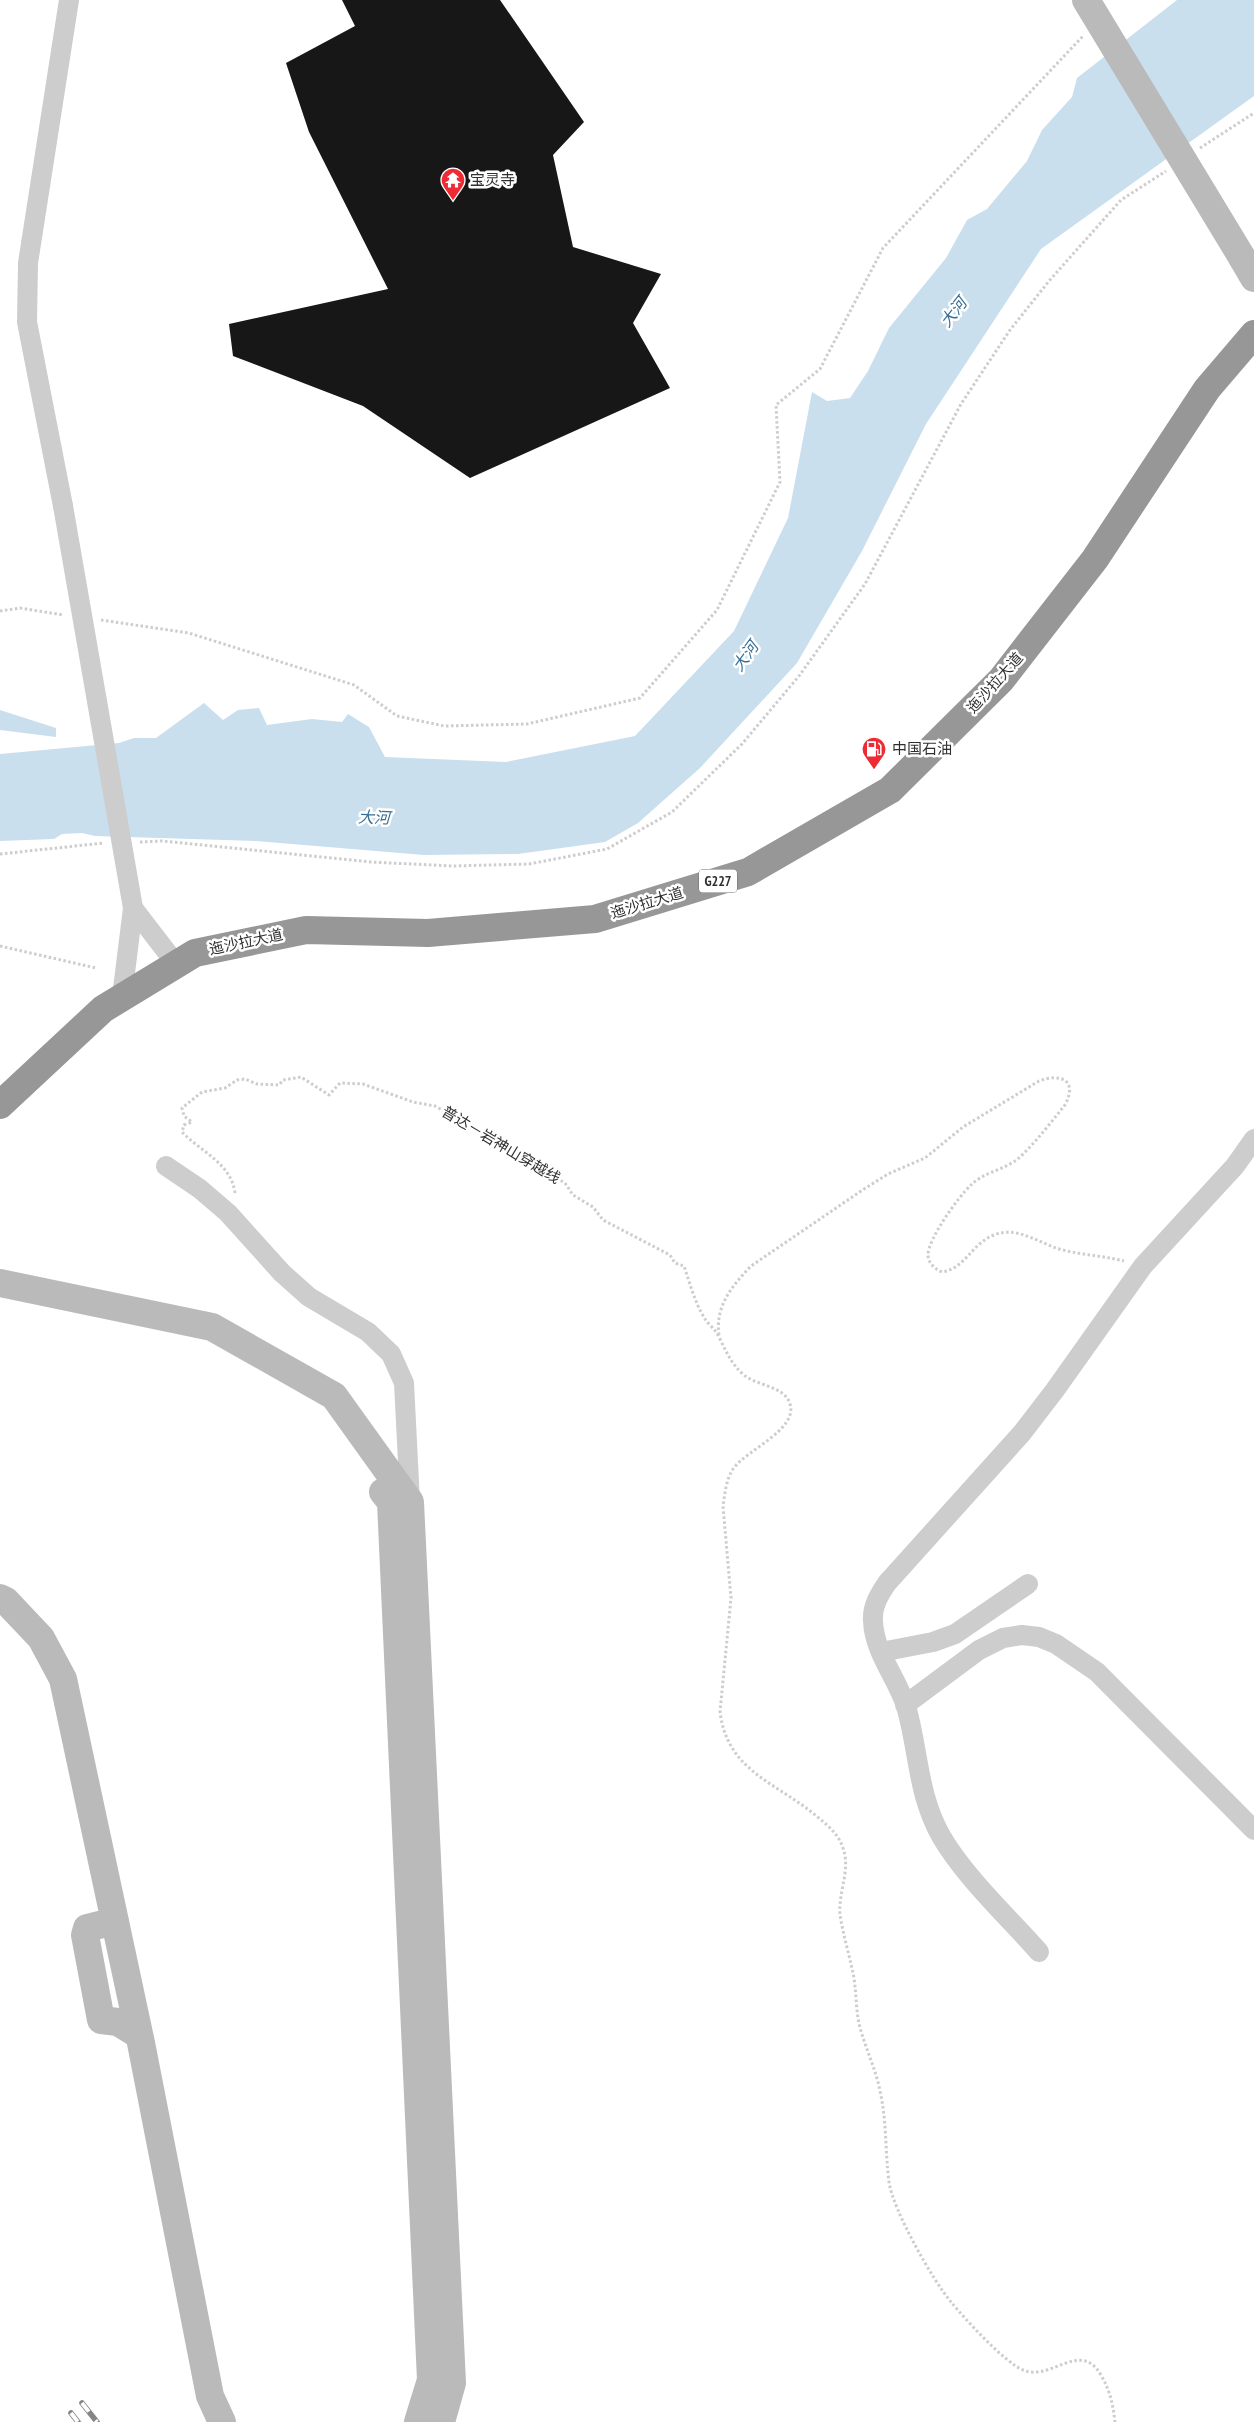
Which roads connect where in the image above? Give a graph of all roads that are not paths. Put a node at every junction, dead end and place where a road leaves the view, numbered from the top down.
1 (69, 0) edge
2 (1086, 0) edge
3 (1249, 269) edge
4 (1254, 334) edge
5 (133, 908) junction
6 (176, 964) junction
7 (122, 997) junction
8 (0, 1104) edge
9 (1254, 1138) edge
10 (166, 1166) dead end
11 (0, 1283) edge
12 (0, 1301) edge
13 (410, 1502) junction
14 (1028, 1584) dead end
15 (0, 1598) edge
16 (881, 1652) junction
17 (905, 1705) junction
18 (1254, 1830) edge
19 (1039, 1952) dead end
20 (140, 2039) junction
21 (222, 2422) edge
22 (242, 2422) edge
23 (418, 2422) edge
24 (441, 2422) edge

1 - 5 street, bridge
2 - 3 street, bridge
4 - 6 highway, 迤沙拉大道 / G227
5 - 6 street
5 - 7 street
6 - 7 highway, 迤沙拉大道 / G227
7 - 8 highway, 迤沙拉大道 / G227
9 - 16 street
10 - 13 street
11 - 13 street
12 - 23 street
13 - 24 street
14 - 16 street
15 - 20 street
16 - 17 street
17 - 18 street
17 - 19 street
20 - 21 street
20 - 22 street

